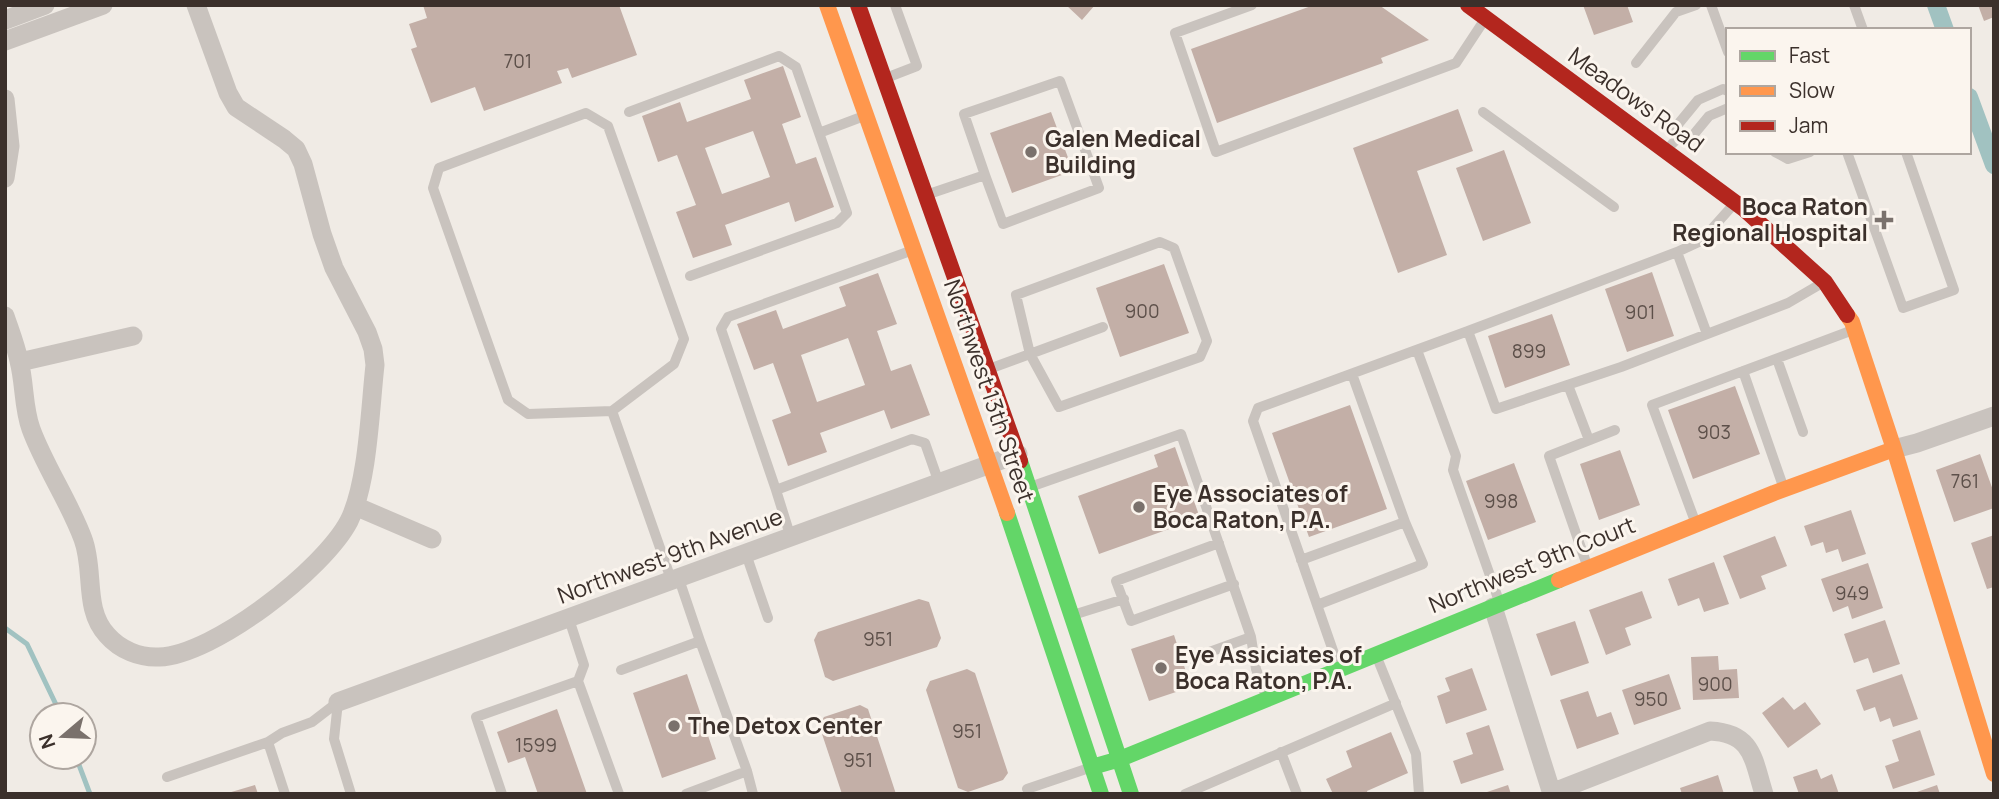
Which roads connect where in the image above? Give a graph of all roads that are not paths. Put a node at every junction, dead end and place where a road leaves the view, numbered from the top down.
1 (45, 5) edge
2 (103, 5) edge
3 (196, 5) edge
4 (827, 5) edge
5 (858, 5) edge
6 (895, 5) edge
7 (1252, 5) edge
8 (1468, 5) edge
9 (1696, 5) edge
10 (1711, 5) edge
11 (1854, 5) edge
12 (1485, 19) junction
13 (5, 20) edge
14 (1862, 28) edge
15 (5, 41) edge
16 (1726, 46) edge
17 (1636, 63) dead end
18 (884, 79) junction
19 (1726, 90) edge
20 (5, 99) edge
21 (1726, 109) edge
22 (629, 112) dead end
23 (1483, 112) dead end
24 (866, 115) junction
25 (819, 132) junction
26 (1671, 145) junction
27 (1779, 154) edge
28 (1804, 154) edge
29 (1848, 154) edge
30 (1907, 154) edge
31 (985, 176) junction
32 (5, 178) edge
33 (926, 195) junction
34 (1734, 203) junction
35 (1614, 207) dead end
36 (915, 250) junction
37 (1676, 252) junction
38 (690, 276) dead end
39 (1825, 282) junction
40 (5, 316) edge
41 (1102, 327) dead end
42 (1854, 330) junction
43 (1468, 331) junction
44 (1707, 334) junction
45 (132, 335) dead end
46 (1417, 350) junction
47 (1030, 354) junction
48 (1777, 359) junction
49 (20, 362) junction
50 (988, 369) junction
51 (1743, 371) junction
52 (1352, 374) junction
53 (1568, 385) junction
54 (612, 411) junction
55 (1994, 416) edge
56 (1615, 430) dead end
57 (1803, 432) dead end
58 (1589, 440) junction
59 (1894, 449) junction
60 (1018, 454) junction
61 (991, 464) junction
62 (939, 483) junction
63 (1030, 487) junction
64 (1784, 489) junction
65 (776, 490) junction
66 (355, 506) junction
67 (1405, 522) junction
68 (1696, 525) junction
69 (791, 538) junction
70 (432, 539) dead end
71 (1219, 543) junction
72 (746, 554) junction
73 (1301, 560) junction
74 (1588, 568) junction
75 (675, 581) junction
76 (1234, 584) junction
77 (1124, 598) junction
78 (1317, 605) junction
79 (1497, 606) junction
80 (1072, 615) junction
81 (768, 618) dead end
82 (569, 620) junction
83 (1251, 638) junction
84 (700, 641) junction
85 (1376, 655) junction
86 (1190, 659) dead end
87 (621, 670) dead end
88 (1339, 670) junction
89 (579, 681) junction
90 (1267, 699) junction
91 (338, 702) junction
92 (1396, 703) junction
93 (268, 742) junction
94 (1281, 752) junction
95 (1120, 759) junction
96 (1092, 767) junction
97 (747, 771) junction
98 (1994, 774) edge
99 (167, 777) dead end
100 (1027, 789) dead end
101 (1551, 793) edge
102 (285, 794) edge
103 (351, 794) edge
104 (502, 794) edge
105 (619, 794) edge
106 (686, 794) edge
107 (753, 794) edge
108 (1101, 794) edge
109 (1131, 794) edge
110 (1185, 794) edge
111 (1297, 794) edge
112 (1419, 794) edge
113 (1764, 794) edge

1 - 13 street
2 - 15 street
3 - 66 street
4 - 24 street, Northwest 13th Street
5 - 18 street, Northwest 13th Street
6 - 18 lane
7 - 12 lane
8 - 12 street, Meadows Road
9 - 17 lane
10 - 16 lane
11 - 14 lane
12 - 26 street, Meadows Road
18 - 33 street, Northwest 13th Street
19 - 26 lane
20 - 32 street
21 - 26 lane
22 - 25 lane
23 - 35 lane
24 - 25 lane
24 - 36 street, Northwest 13th Street
25 - 38 lane
26 - 34 street, Meadows Road
27 - 28 lane
29 - 30 lane
31 - 31 lane
31 - 33 lane
33 - 50 street, Northwest 13th Street
34 - 37 lane
34 - 39 street, Meadows Road
36 - 61 street, Northwest 13th Street
36 - 65 lane
37 - 43 lane
37 - 44 lane
39 - 42 street, Meadows Road
39 - 44 lane
40 - 49 street
41 - 47 lane
42 - 48 lane
42 - 59 street, Meadows Road
43 - 46 lane
43 - 53 lane
44 - 53 lane
45 - 49 street
46 - 52 lane
46 - 79 lane
47 - 47 lane
47 - 50 lane
48 - 51 lane
48 - 57 lane
49 - 66 street
50 - 60 street, Northwest 13th Street
51 - 64 lane
51 - 68 lane
52 - 67 lane
52 - 73 lane
53 - 58 lane
54 - 54 lane
54 - 75 lane
55 - 59 street, Northwest 9th Court
56 - 58 lane
58 - 74 lane
59 - 64 street, Northwest 9th Court
59 - 98 street, Meadows Road
60 - 61 street, Northwest 9th Avenue
60 - 63 street, Northwest 13th Street
61 - 62 street, Northwest 9th Avenue
61 - 96 street, Northwest 13th Street
62 - 65 lane
62 - 69 street, Northwest 9th Avenue
63 - 71 lane
63 - 80 street, Northwest 13th Street
64 - 68 street, Northwest 9th Court
65 - 69 lane
66 - 70 street
67 - 73 lane
67 - 78 lane
68 - 74 street, Northwest 9th Court
69 - 72 street, Northwest 9th Avenue
71 - 76 lane
71 - 77 lane
72 - 75 street, Northwest 9th Avenue
72 - 81 lane
73 - 78 lane
74 - 79 street, Northwest 9th Court
75 - 82 street, Northwest 9th Avenue
75 - 84 lane
76 - 77 lane
76 - 83 lane
77 - 80 lane
78 - 88 lane
79 - 85 street, Northwest 9th Court
79 - 101 street
80 - 95 street, Northwest 13th Street
82 - 89 lane
82 - 91 street, Northwest 9th Avenue
83 - 86 lane
83 - 90 lane
84 - 87 lane
84 - 97 lane
85 - 88 street, Northwest 9th Court
85 - 92 lane
88 - 90 street, Northwest 9th Court
89 - 104 lane
89 - 105 lane
90 - 95 street, Northwest 9th Court
91 - 93 lane
91 - 103 lane
92 - 94 lane
92 - 112 lane
93 - 99 lane
93 - 102 lane
94 - 110 lane
94 - 111 lane
95 - 96 street, Northwest 9th Court
95 - 109 street, Northwest 13th Street
96 - 100 lane
96 - 108 street, Northwest 13th Street
97 - 106 lane
97 - 107 lane
101 - 113 street

